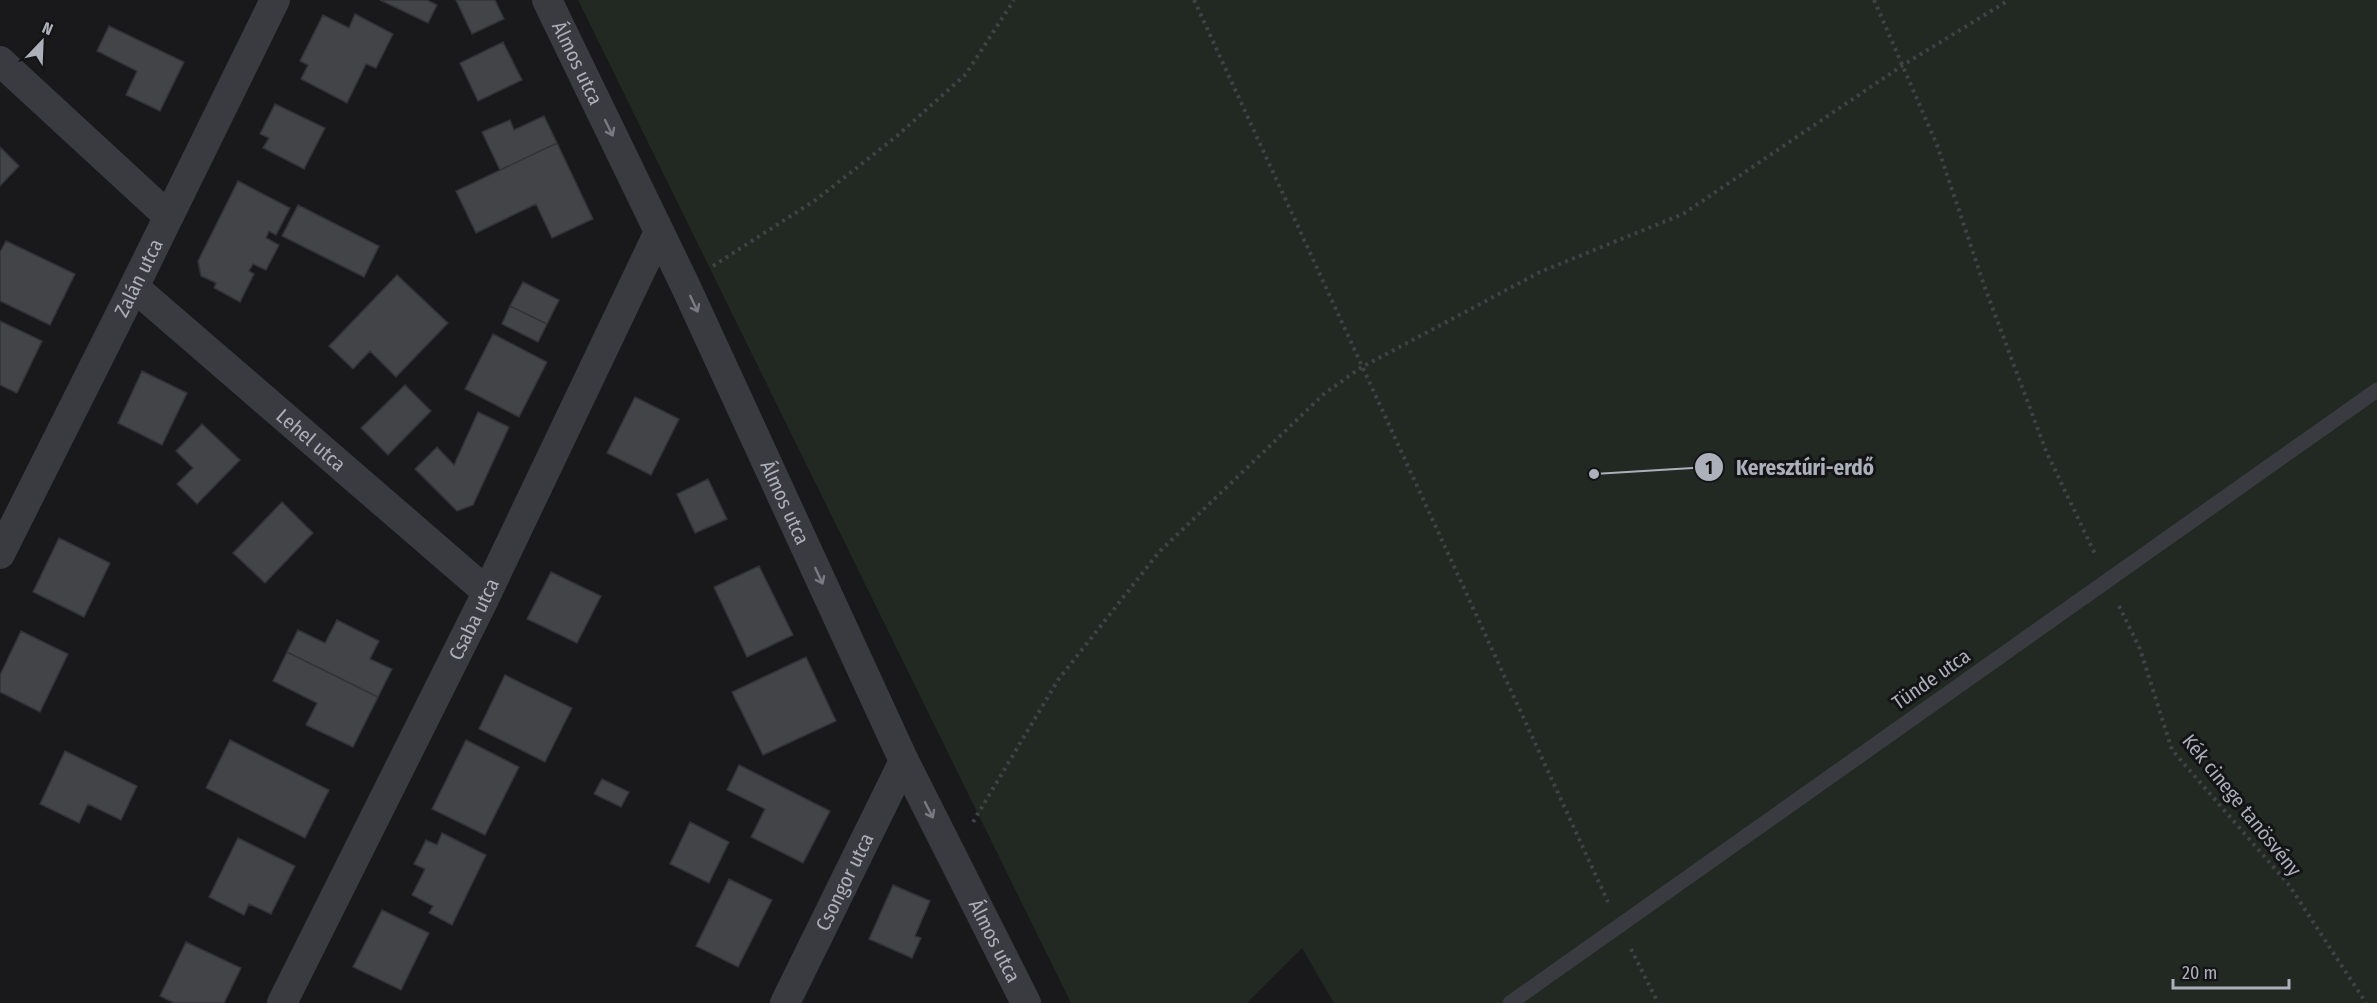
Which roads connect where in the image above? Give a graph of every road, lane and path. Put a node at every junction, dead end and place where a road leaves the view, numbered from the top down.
1 (275, 0) edge
2 (547, 0) edge
3 (1014, 0) edge
4 (1194, 0) edge
5 (1874, 0) edge
6 (2009, 0) edge
7 (0, 61) edge
8 (1903, 65) junction
9 (168, 216) junction
10 (659, 232) junction
11 (685, 285) junction
12 (134, 287) junction
13 (1362, 367) junction
14 (2377, 390) edge
15 (0, 554) edge
16 (2107, 580) junction
17 (488, 592) junction
18 (904, 761) junction
19 (952, 857) junction
20 (1620, 927) junction
21 (282, 1003) edge
22 (785, 1003) edge
23 (1026, 1003) edge
24 (1510, 1003) edge
25 (1659, 1003) edge
26 (2366, 1003) edge

1 - 9 street, Zalán utca
2 -> 10 street, Álmos utca
3 - 11 path
4 - 13 path
5 - 8 path, Kék cinege tanösvény
6 - 8 path
7 - 9 street
8 - 13 path
8 - 16 path, Kék cinege tanösvény
9 - 12 street, Zalán utca
10 - 11 street, Álmos utca
10 - 17 street, Csaba utca
11 -> 18 street, Álmos utca
12 - 15 street, Zalán utca
12 - 17 street, Lehel utca
13 - 19 path
13 - 20 path
14 - 16 lane, Tünde utca
16 - 20 lane, Tünde utca
16 - 26 path, Kék cinege tanösvény
17 - 21 street, Csaba utca
18 -> 19 street, Álmos utca
18 - 22 street, Csongor utca
19 - 23 street, Álmos utca
20 - 24 lane, Tünde utca
20 - 25 path

